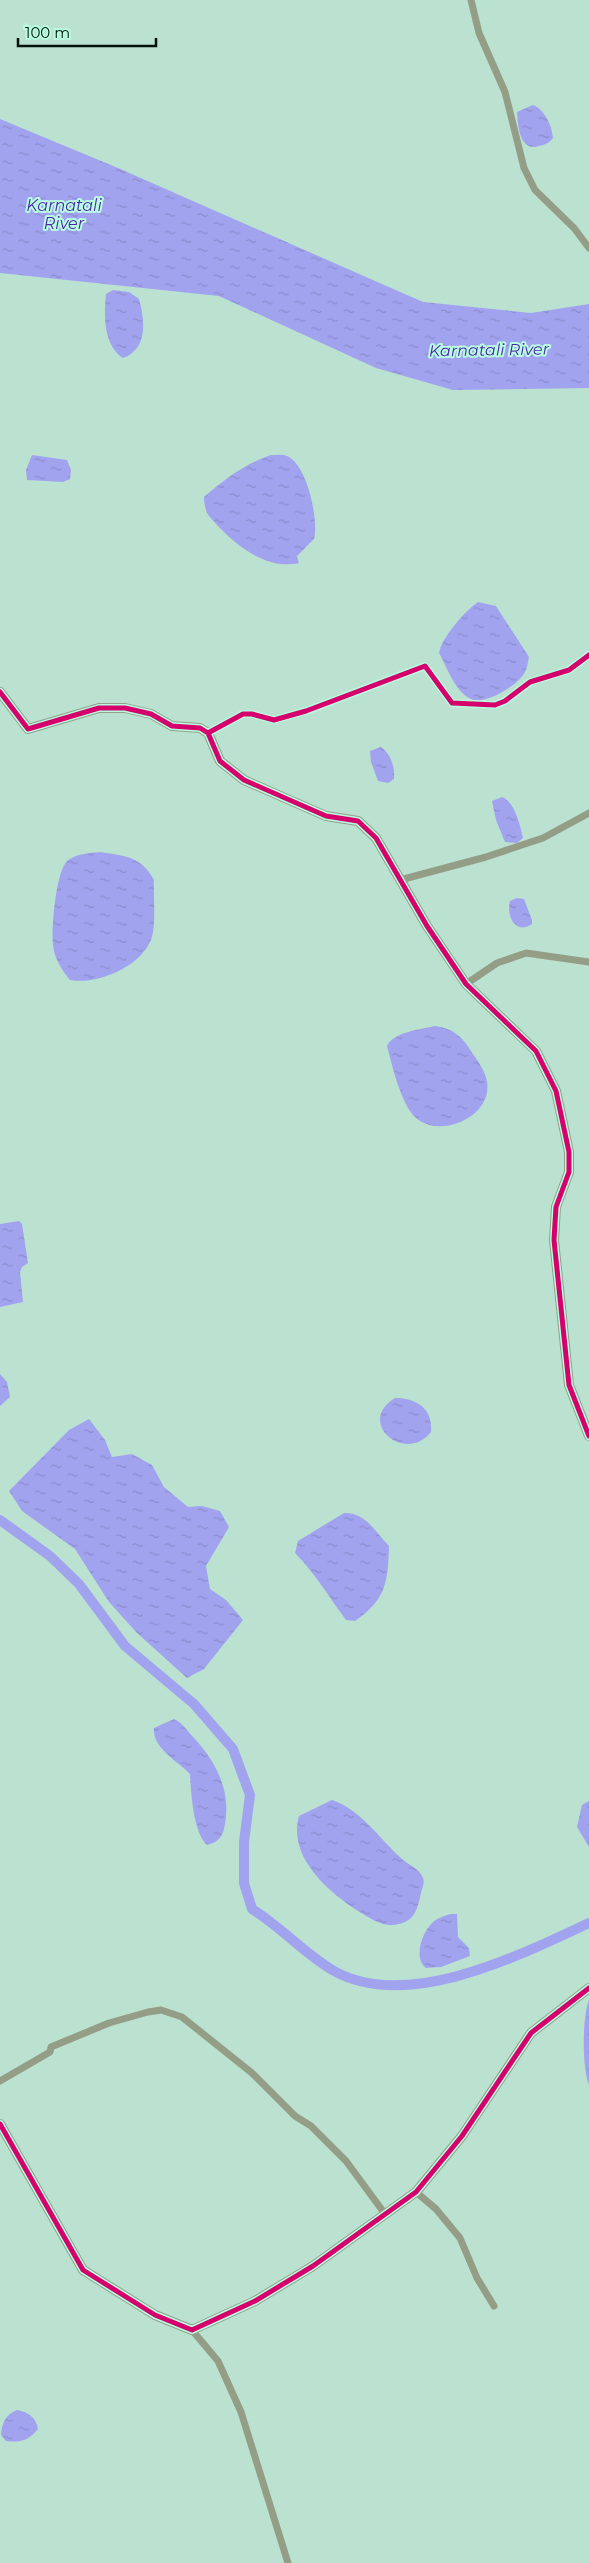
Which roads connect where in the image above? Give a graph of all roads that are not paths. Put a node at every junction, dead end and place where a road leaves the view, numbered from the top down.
1 (472, 0) edge
2 (589, 248) edge
3 (589, 655) edge
4 (0, 692) edge
5 (208, 733) junction
6 (589, 813) edge
7 (400, 880) junction
8 (589, 962) edge
9 (466, 984) junction
10 (589, 1436) edge
11 (589, 1988) edge
12 (0, 2081) edge
13 (0, 2124) edge
14 (416, 2192) junction
15 (386, 2214) junction
16 (494, 2306) dead end
17 (192, 2330) junction
18 (288, 2563) edge

1 - 2 street
3 - 5 street
4 - 5 street
5 - 7 street
6 - 7 street
7 - 9 street
8 - 9 street
9 - 10 street
11 - 14 street
12 - 15 street
13 - 17 street
14 - 15 street
14 - 16 street
15 - 17 street
17 - 18 street

